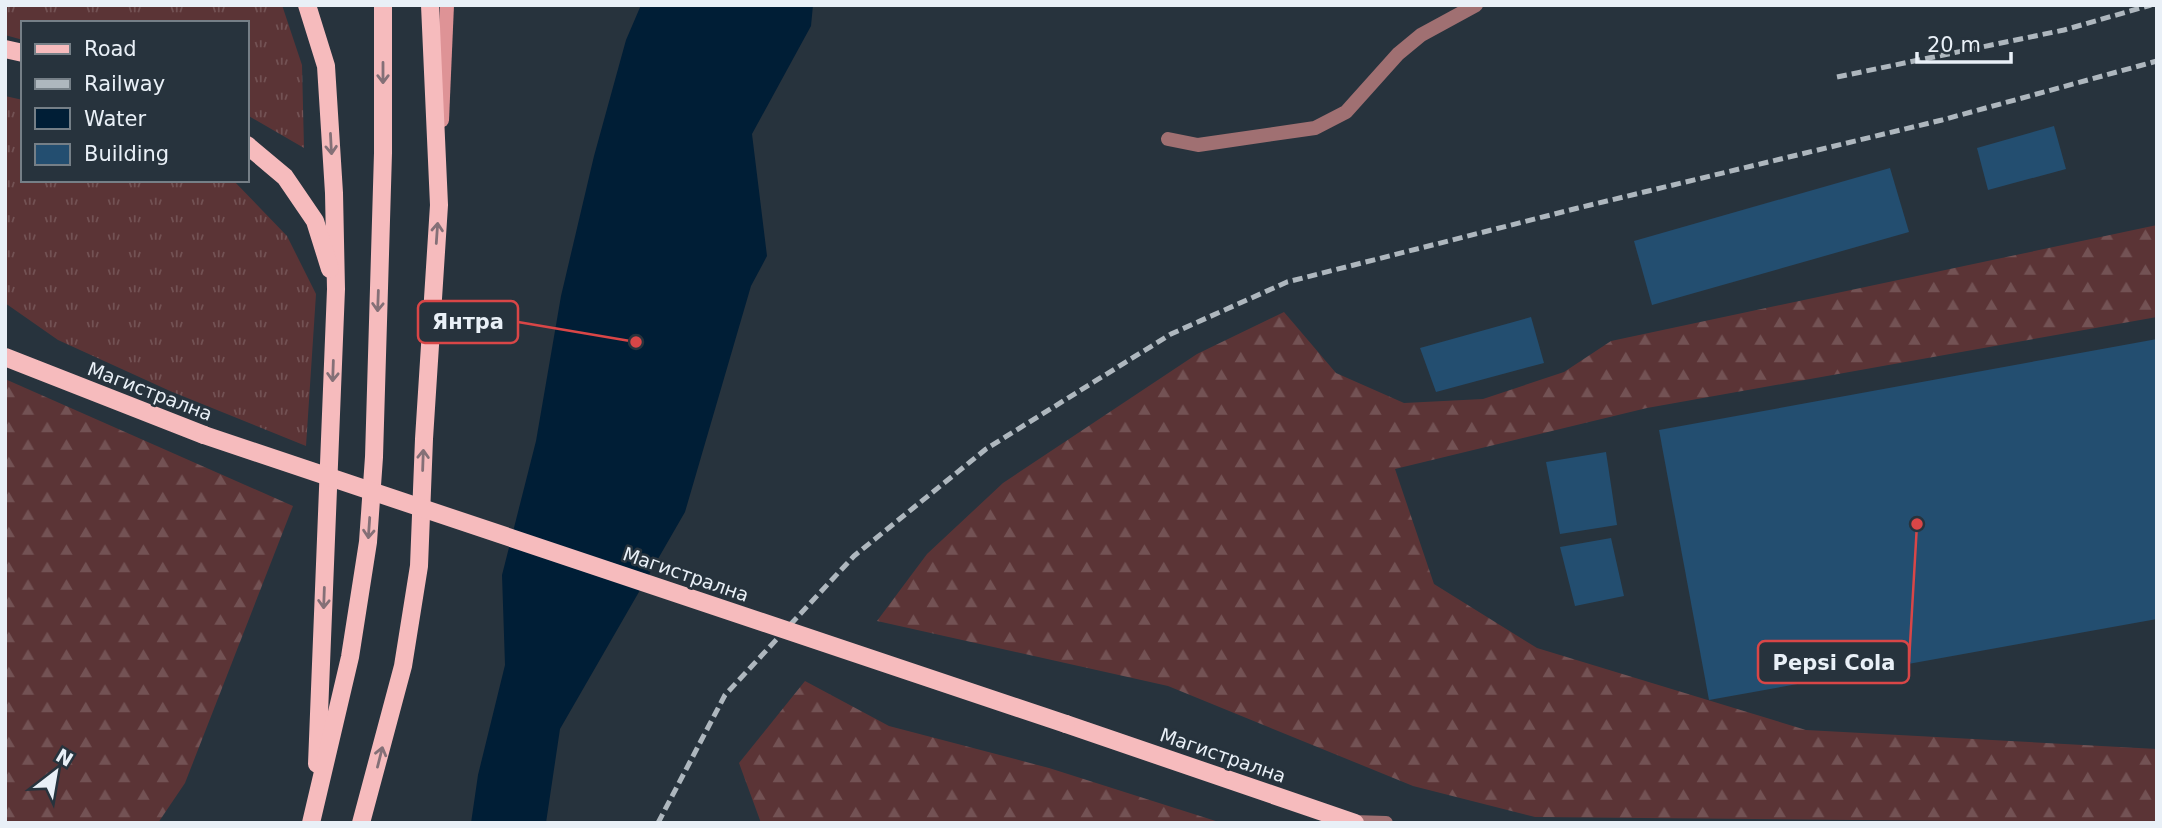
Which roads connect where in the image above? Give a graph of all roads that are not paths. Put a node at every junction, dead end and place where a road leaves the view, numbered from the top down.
1 (307, 5) edge
2 (383, 5) edge
3 (430, 5) edge
4 (447, 5) edge
5 (1476, 5) edge
6 (1168, 139) dead end
7 (248, 146) edge
8 (439, 205) junction
9 (336, 289) junction
10 (5, 357) edge
11 (313, 815) edge
12 (1354, 822) edge
13 (362, 823) edge
14 (1386, 823) edge

1 -> 9 main road
2 -> 11 main road
3 - 8 main road
4 - 8 main road
5 - 6 street
7 - 9 main road
13 -> 8 main road
9 -> 11 main road
10 - 12 main road, Магистрална, bridge
12 - 14 street

